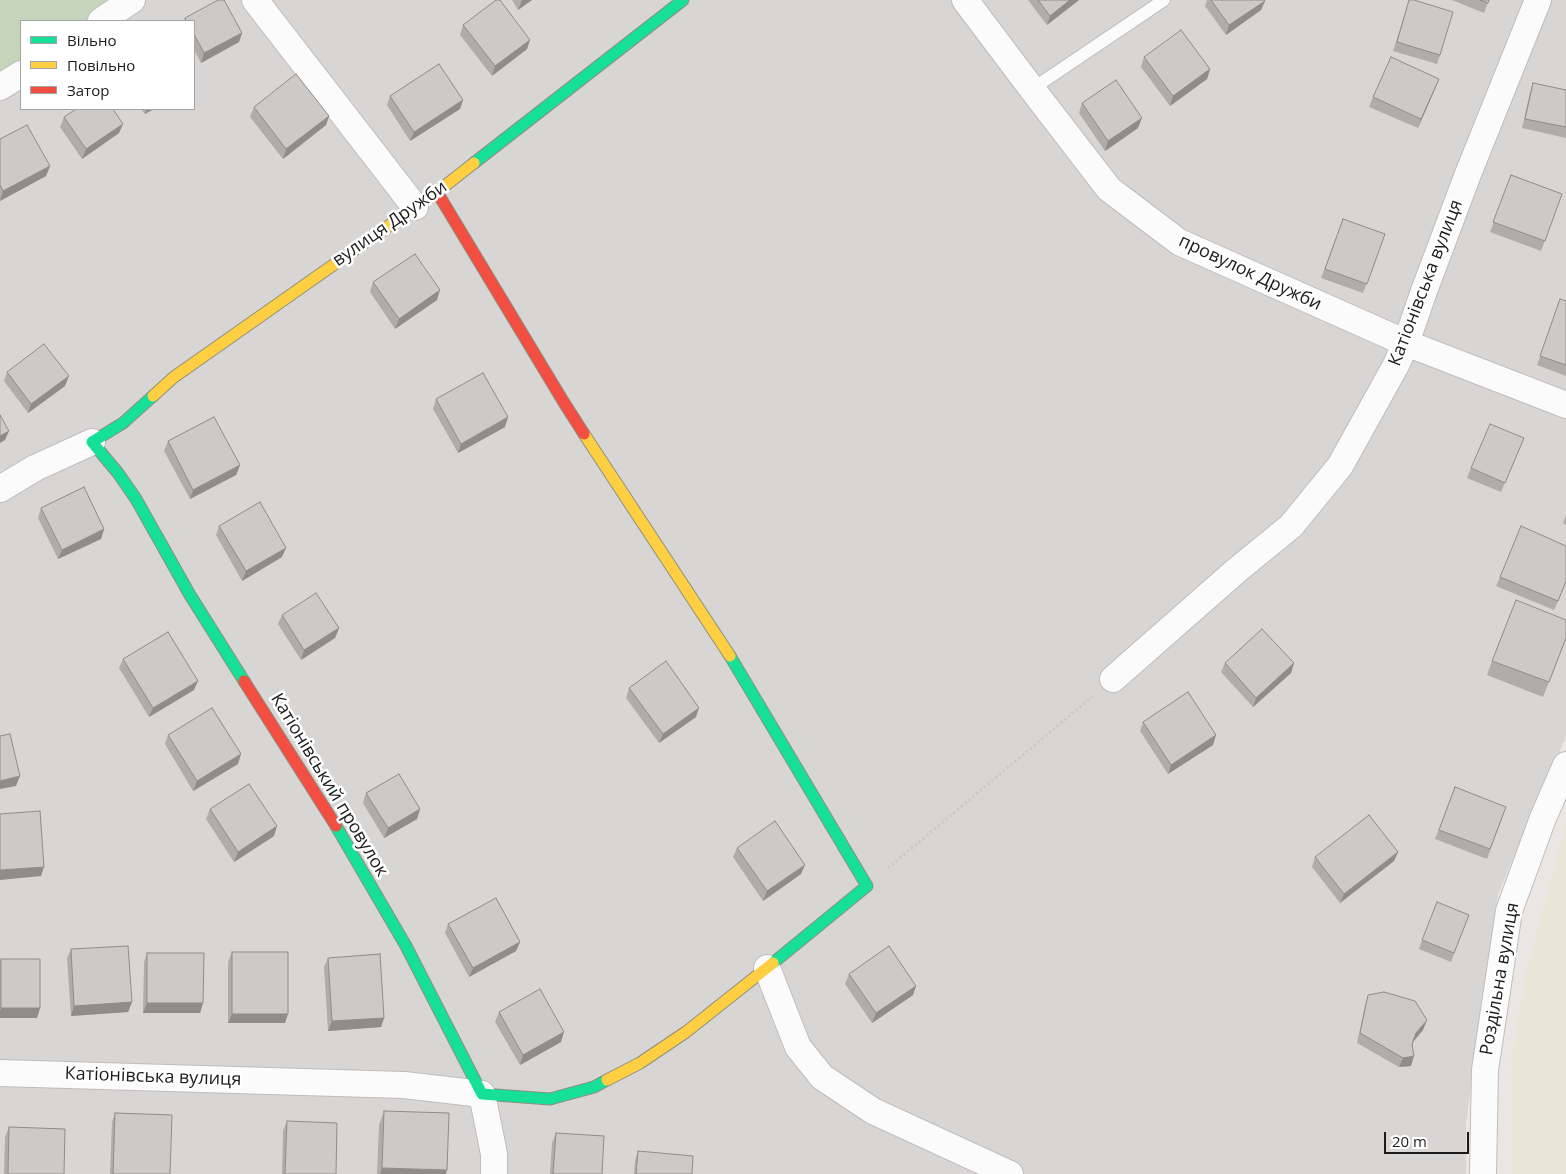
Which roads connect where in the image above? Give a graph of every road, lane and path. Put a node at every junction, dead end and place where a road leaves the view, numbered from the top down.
1 (132, 0) edge
2 (255, 0) edge
3 (684, 0) edge
4 (965, 0) edge
5 (1164, 0) edge
6 (1538, 0) edge
7 (102, 20) edge
8 (20, 75) edge
9 (0, 87) edge
10 (1032, 89) junction
11 (437, 192) junction
12 (416, 207) junction
13 (1406, 343) junction
14 (1566, 405) edge
15 (92, 442) junction
16 (0, 489) edge
17 (1113, 679) joint
18 (1566, 765) edge
19 (867, 886) junction
20 (767, 968) junction
21 (0, 1073) edge
22 (482, 1094) junction
23 (494, 1174) edge
24 (1010, 1174) edge
25 (1483, 1174) edge

1 - 7 street
2 - 12 street
3 - 11 street, вулиця Дружби
4 - 10 street, провулок Дружби
5 - 10 lane
6 - 13 street, Катіонівська вулиця
8 - 9 street
10 - 13 street, провулок Дружби
11 - 12 street, вулиця Дружби
11 - 19 street
12 - 15 street, вулиця Дружби
13 - 14 street, провулок Дружби
13 - 17 street, Катіонівська вулиця
15 - 16 street, вулиця Дружби
15 - 22 street, Катіонівський провулок
17 - 19 path
18 - 25 street, Роздільна вулиця
19 - 20 street
20 - 22 street
20 - 24 street
21 - 22 street, Катіонівська вулиця
22 - 23 street

